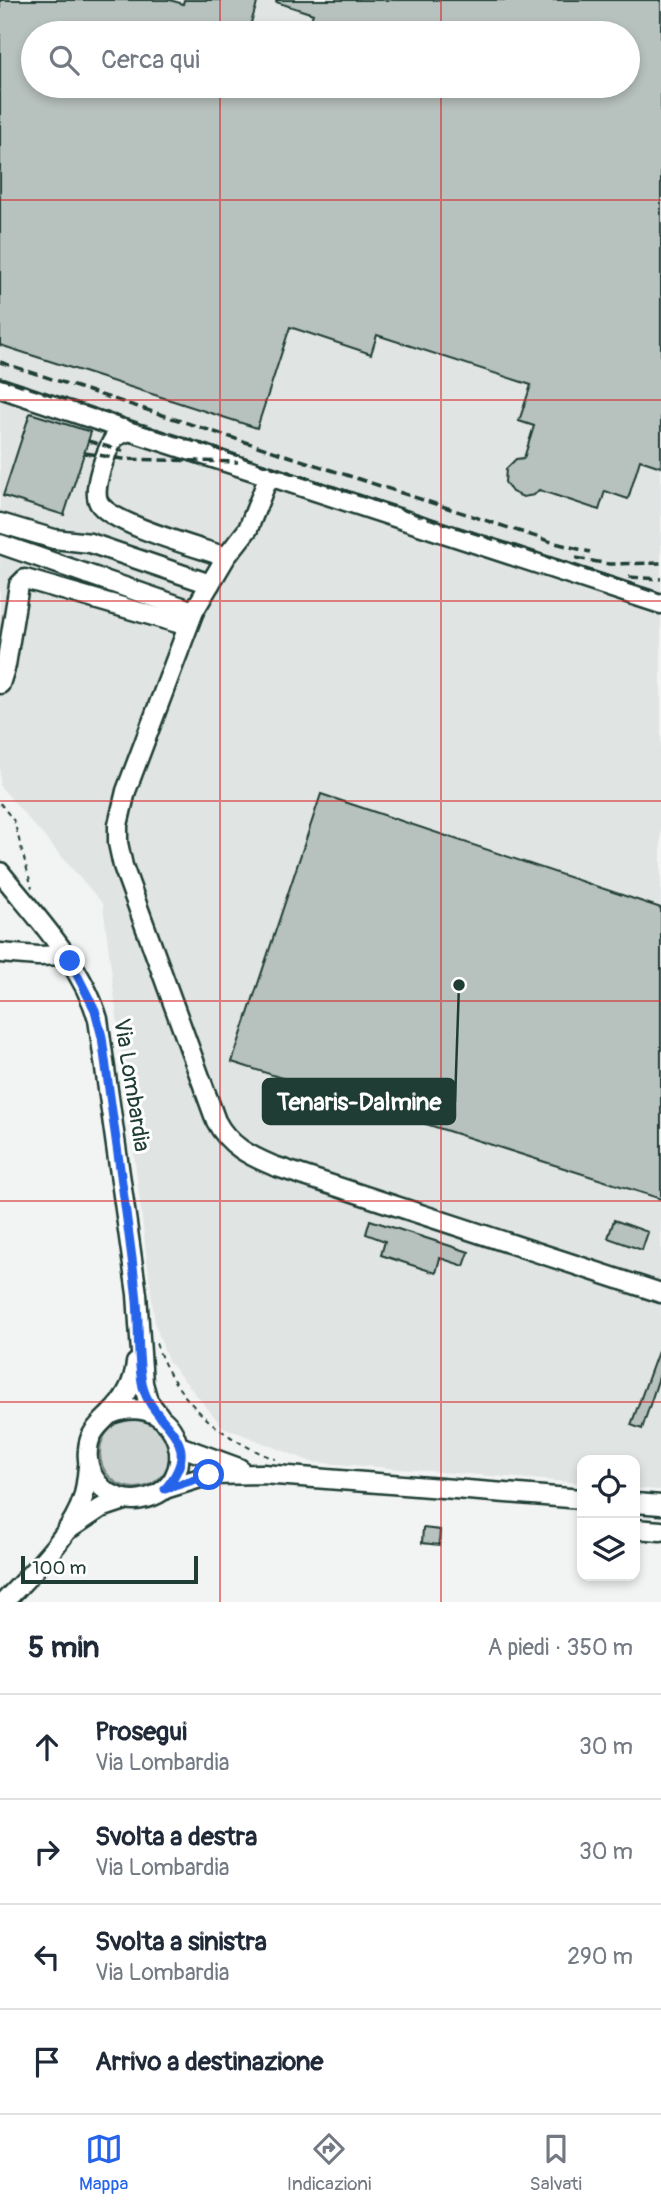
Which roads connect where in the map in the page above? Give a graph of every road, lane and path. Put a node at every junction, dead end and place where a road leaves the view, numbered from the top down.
1 (0, 388) edge
2 (129, 431) junction
3 (269, 476) junction
4 (0, 523) edge
5 (0, 544) edge
6 (226, 557) junction
7 (210, 584) junction
8 (661, 604) edge
9 (191, 618) junction
10 (1, 682) edge
11 (0, 803) edge
12 (0, 872) edge
13 (35, 897) dead end
14 (0, 953) edge
15 (65, 955) junction
16 (661, 1293) edge
17 (147, 1336) junction
18 (111, 1414) junction
19 (159, 1415) junction
20 (179, 1446) junction
21 (88, 1462) junction
22 (284, 1462) dead end
23 (262, 1474) junction
24 (165, 1489) junction
25 (577, 1499) edge
26 (125, 1500) junction
27 (640, 1503) edge
28 (661, 1505) edge
29 (640, 1529) edge
30 (661, 1531) edge
31 (65, 1532) junction
32 (4, 1602) edge

1 - 2 street
2 - 3 street
2 - 6 street
3 - 6 street
3 - 8 street
4 - 7 street
5 - 9 street
6 - 7 street
7 - 9 street
9 - 10 street
9 - 16 street
11 - 13 path
12 - 15 street, Via Lombardia
14 - 15 street
15 - 17 street, Via Lombardia
17 - 18 street, Via Lombardia
17 - 19 street, Via Lombardia
17 - 22 path
18 - 19 street
18 - 21 street, Via Lombardia
19 - 20 street, Via Lombardia
20 - 23 street
20 - 24 street
21 - 26 street
21 - 31 street, Via Lombardia
23 - 24 street
23 - 25 street
24 - 26 street
26 - 31 street
27 - 28 street
29 - 30 street
31 - 32 street

